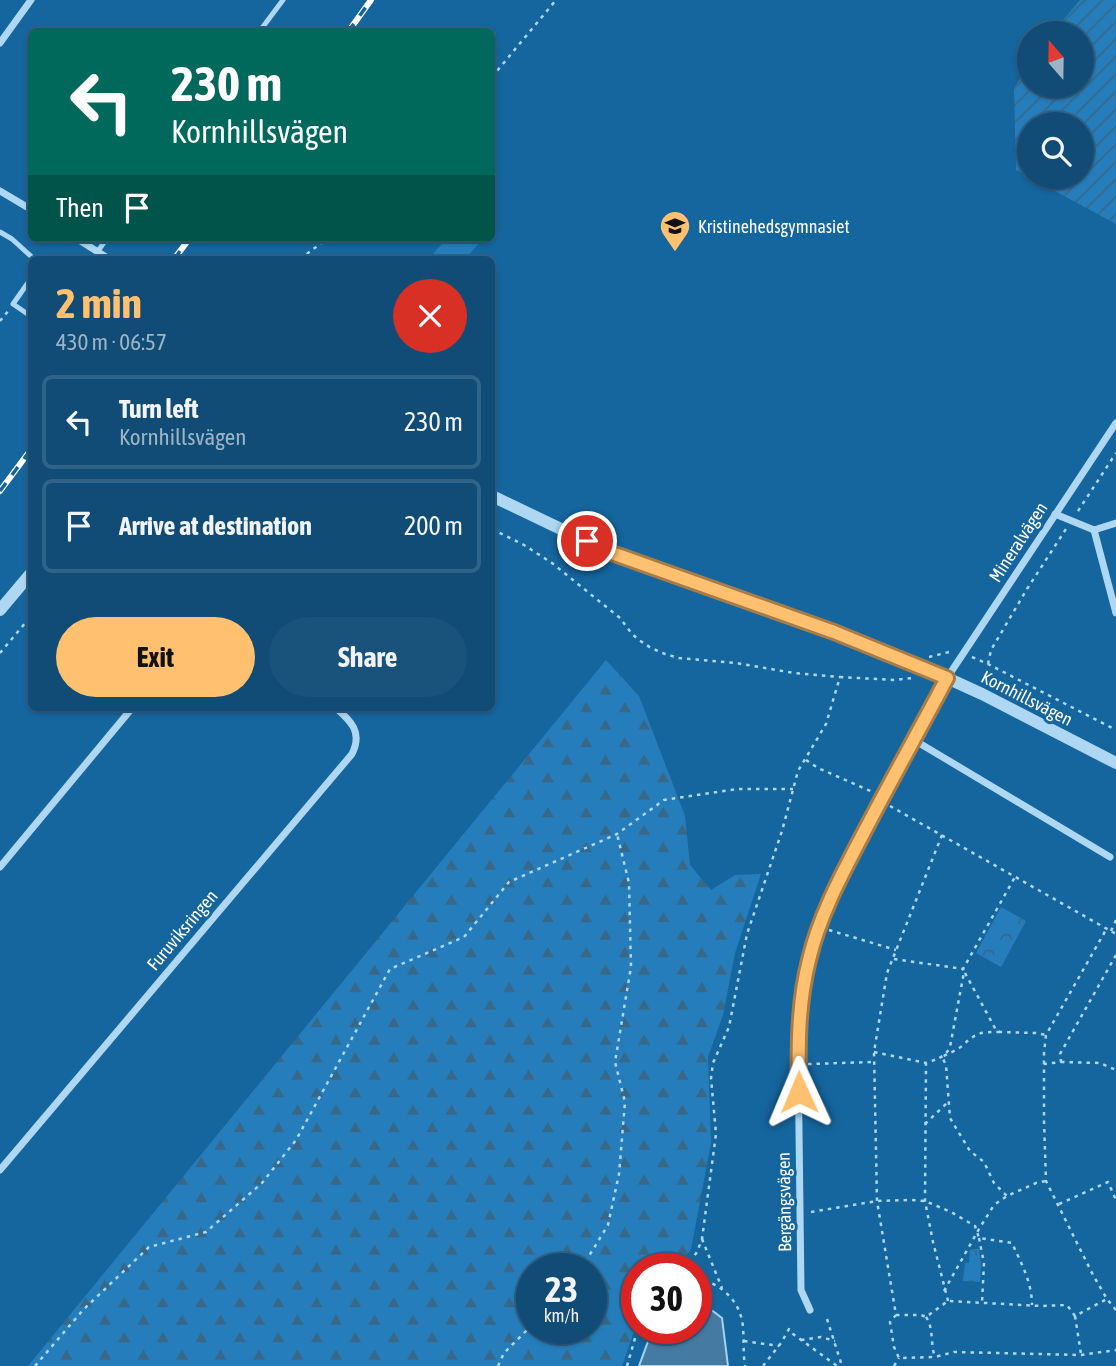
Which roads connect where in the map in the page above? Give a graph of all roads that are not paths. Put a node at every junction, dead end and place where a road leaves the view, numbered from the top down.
1 (31, 0) edge
2 (283, 0) edge
3 (263, 28) edge
4 (0, 43) edge
5 (0, 191) edge
6 (28, 208) edge
7 (0, 232) edge
8 (82, 242) edge
9 (104, 242) edge
10 (97, 251) junction
11 (31, 256) edge
12 (104, 256) edge
13 (28, 283) edge
14 (28, 314) edge
15 (1116, 423) edge
16 (495, 497) edge
17 (1055, 514) junction
18 (1116, 523) edge
19 (1094, 530) junction
20 (28, 577) edge
21 (0, 610) edge
22 (1116, 613) edge
23 (947, 678) junction
24 (130, 711) edge
25 (339, 711) edge
26 (914, 740) junction
27 (1116, 763) edge
28 (1110, 857) dead end
29 (0, 867) edge
30 (0, 1170) edge
31 (810, 1310) dead end

1 - 4 street
2 - 3 lane
5 - 6 street
7 - 11 lane
8 - 10 street
9 - 10 lane
10 - 12 street
13 - 14 lane
15 - 17 street, Mineralvägen
16 - 23 street, Kornhillsvägen
17 - 19 street
17 - 23 street, Mineralvägen
18 - 19 street
19 - 22 street
20 - 21 street
23 - 26 street, Bergängsvägen
23 - 27 street, Kornhillsvägen
24 - 29 street
25 - 30 street, Furuviksringen
26 - 28 street
26 - 31 street, Bergängsvägen

